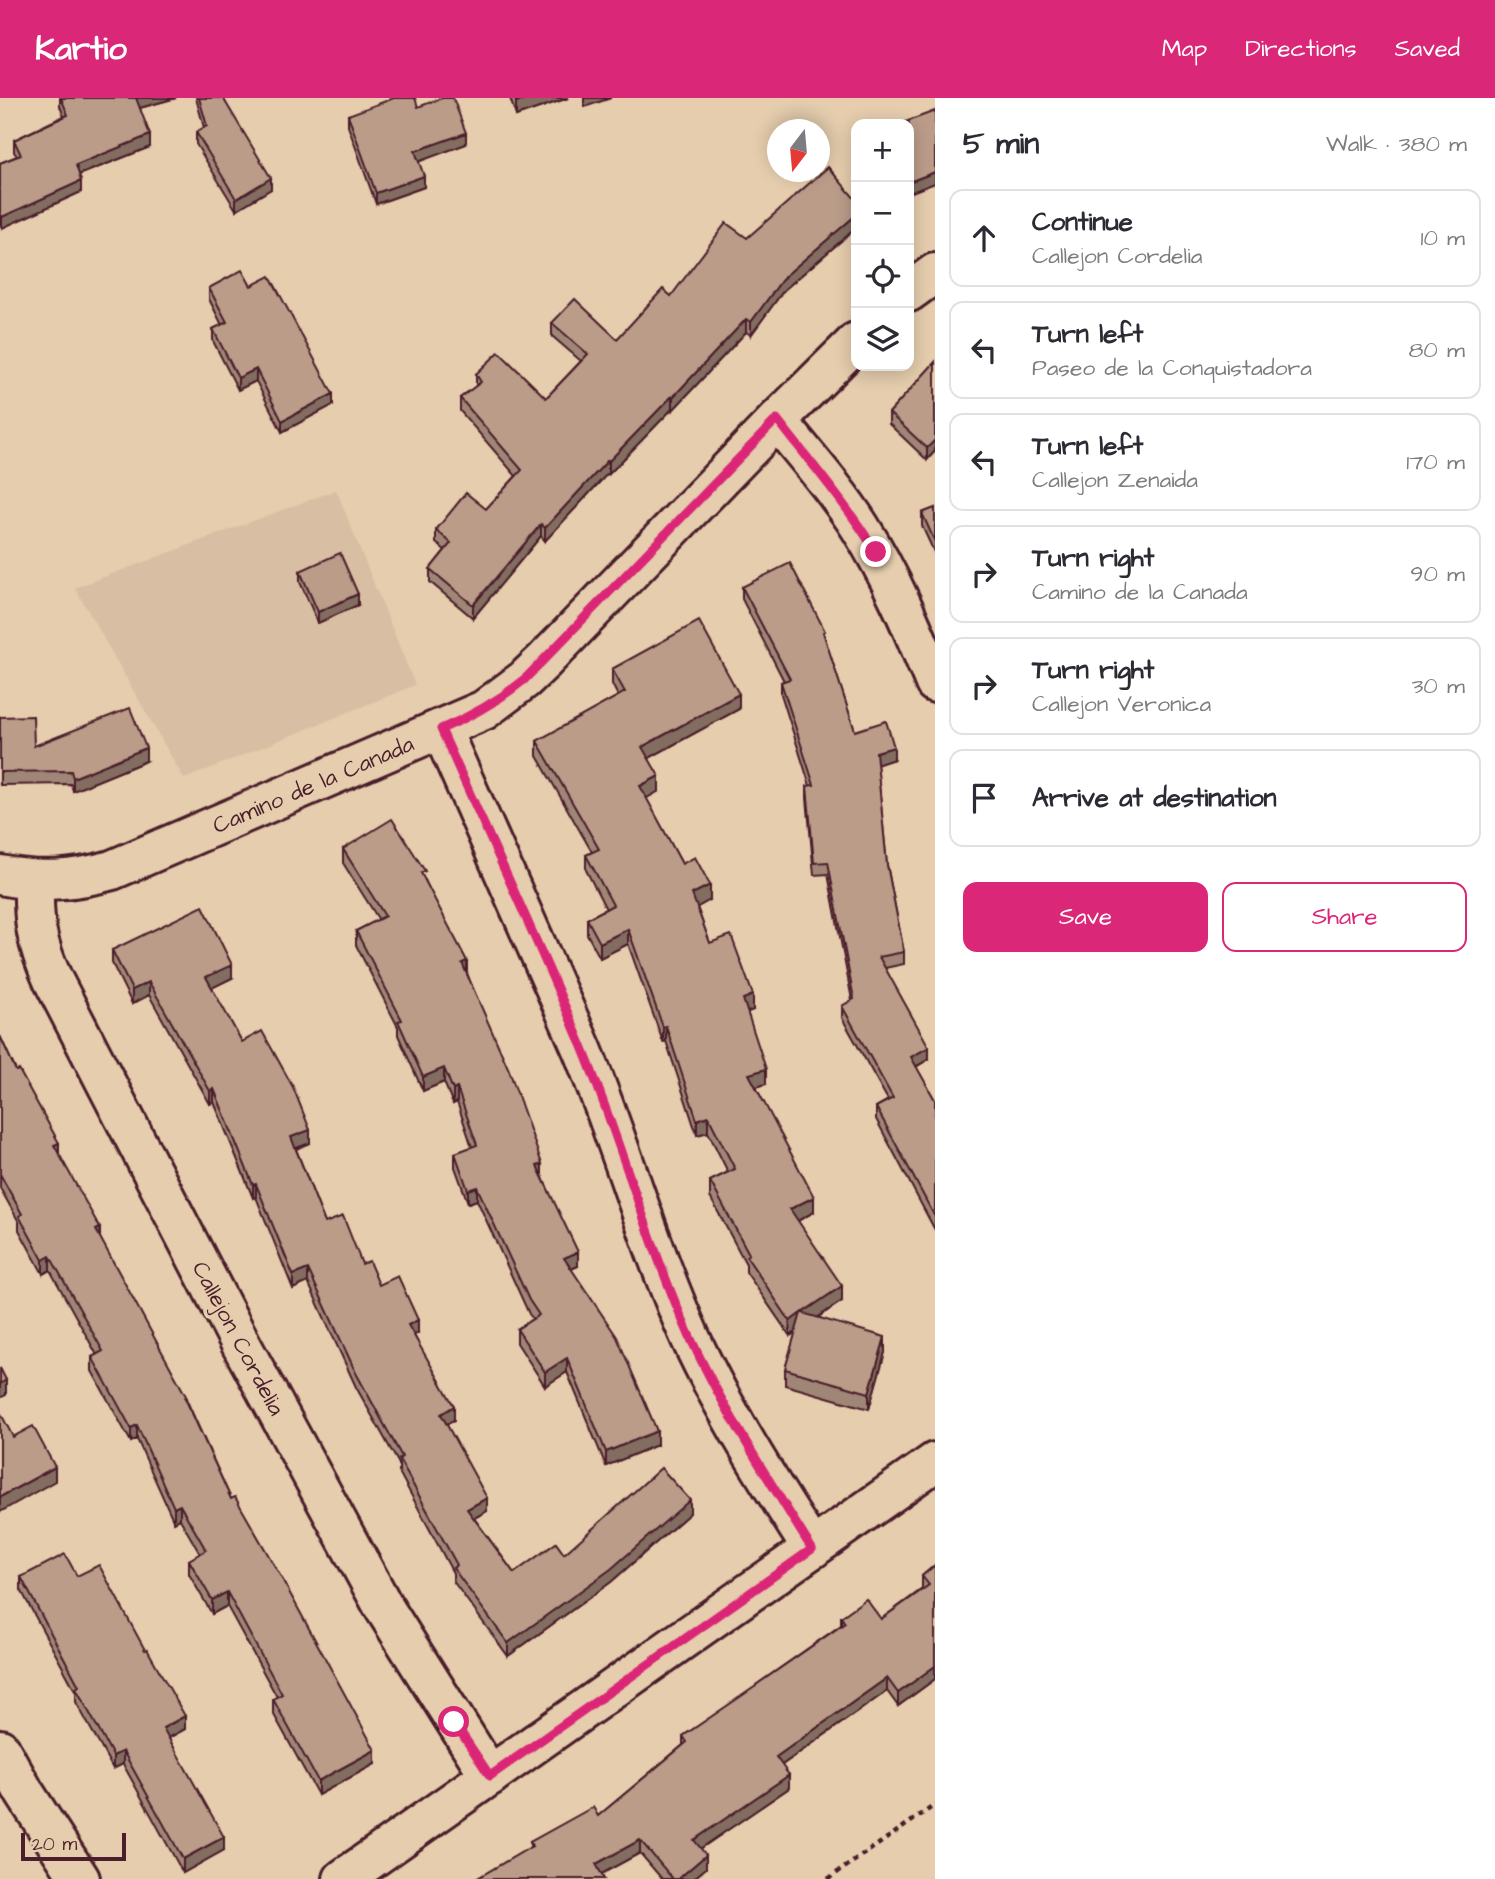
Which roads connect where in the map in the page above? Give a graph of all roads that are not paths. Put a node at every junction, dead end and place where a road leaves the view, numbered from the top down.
1 (935, 273) edge
2 (914, 288) edge
3 (851, 347) edge
4 (777, 419) junction
5 (935, 683) edge
6 (441, 729) junction
7 (17, 878) edge
8 (935, 1462) edge
9 (812, 1549) junction
10 (0, 1749) edge
11 (490, 1776) junction
12 (79, 1879) edge
13 (342, 1879) edge

1 - 2 street
3 - 4 street, Camino de la Canada
4 - 5 street
4 - 6 street, Camino de la Canada
6 - 7 street, Camino de la Canada
6 - 9 street
7 - 11 street, Callejon Cordelia
8 - 9 street
9 - 11 street
10 - 12 street
11 - 13 street

